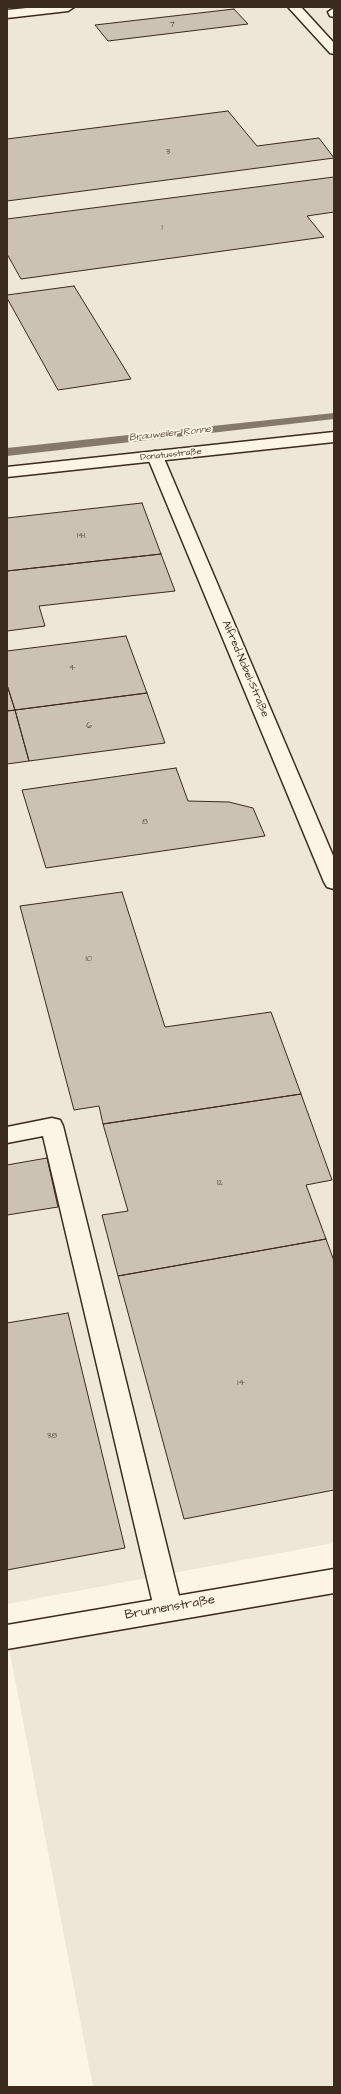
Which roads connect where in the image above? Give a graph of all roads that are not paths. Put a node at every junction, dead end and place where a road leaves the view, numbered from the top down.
1 (68, 7) edge
2 (294, 7) edge
3 (7, 14) edge
4 (334, 50) edge
5 (334, 437) edge
6 (155, 456) junction
7 (7, 472) edge
8 (334, 882) edge
9 (7, 1135) edge
10 (334, 1581) edge
11 (168, 1608) junction
12 (7, 1636) edge

1 - 3 street
2 - 4 street
5 - 6 street, Donatusstraße
6 - 7 street, Donatusstraße
6 - 8 street, Alfred-Nobel-Straße
9 - 11 street
10 - 11 street, Brunnenstraße
11 - 12 street, Brunnenstraße

